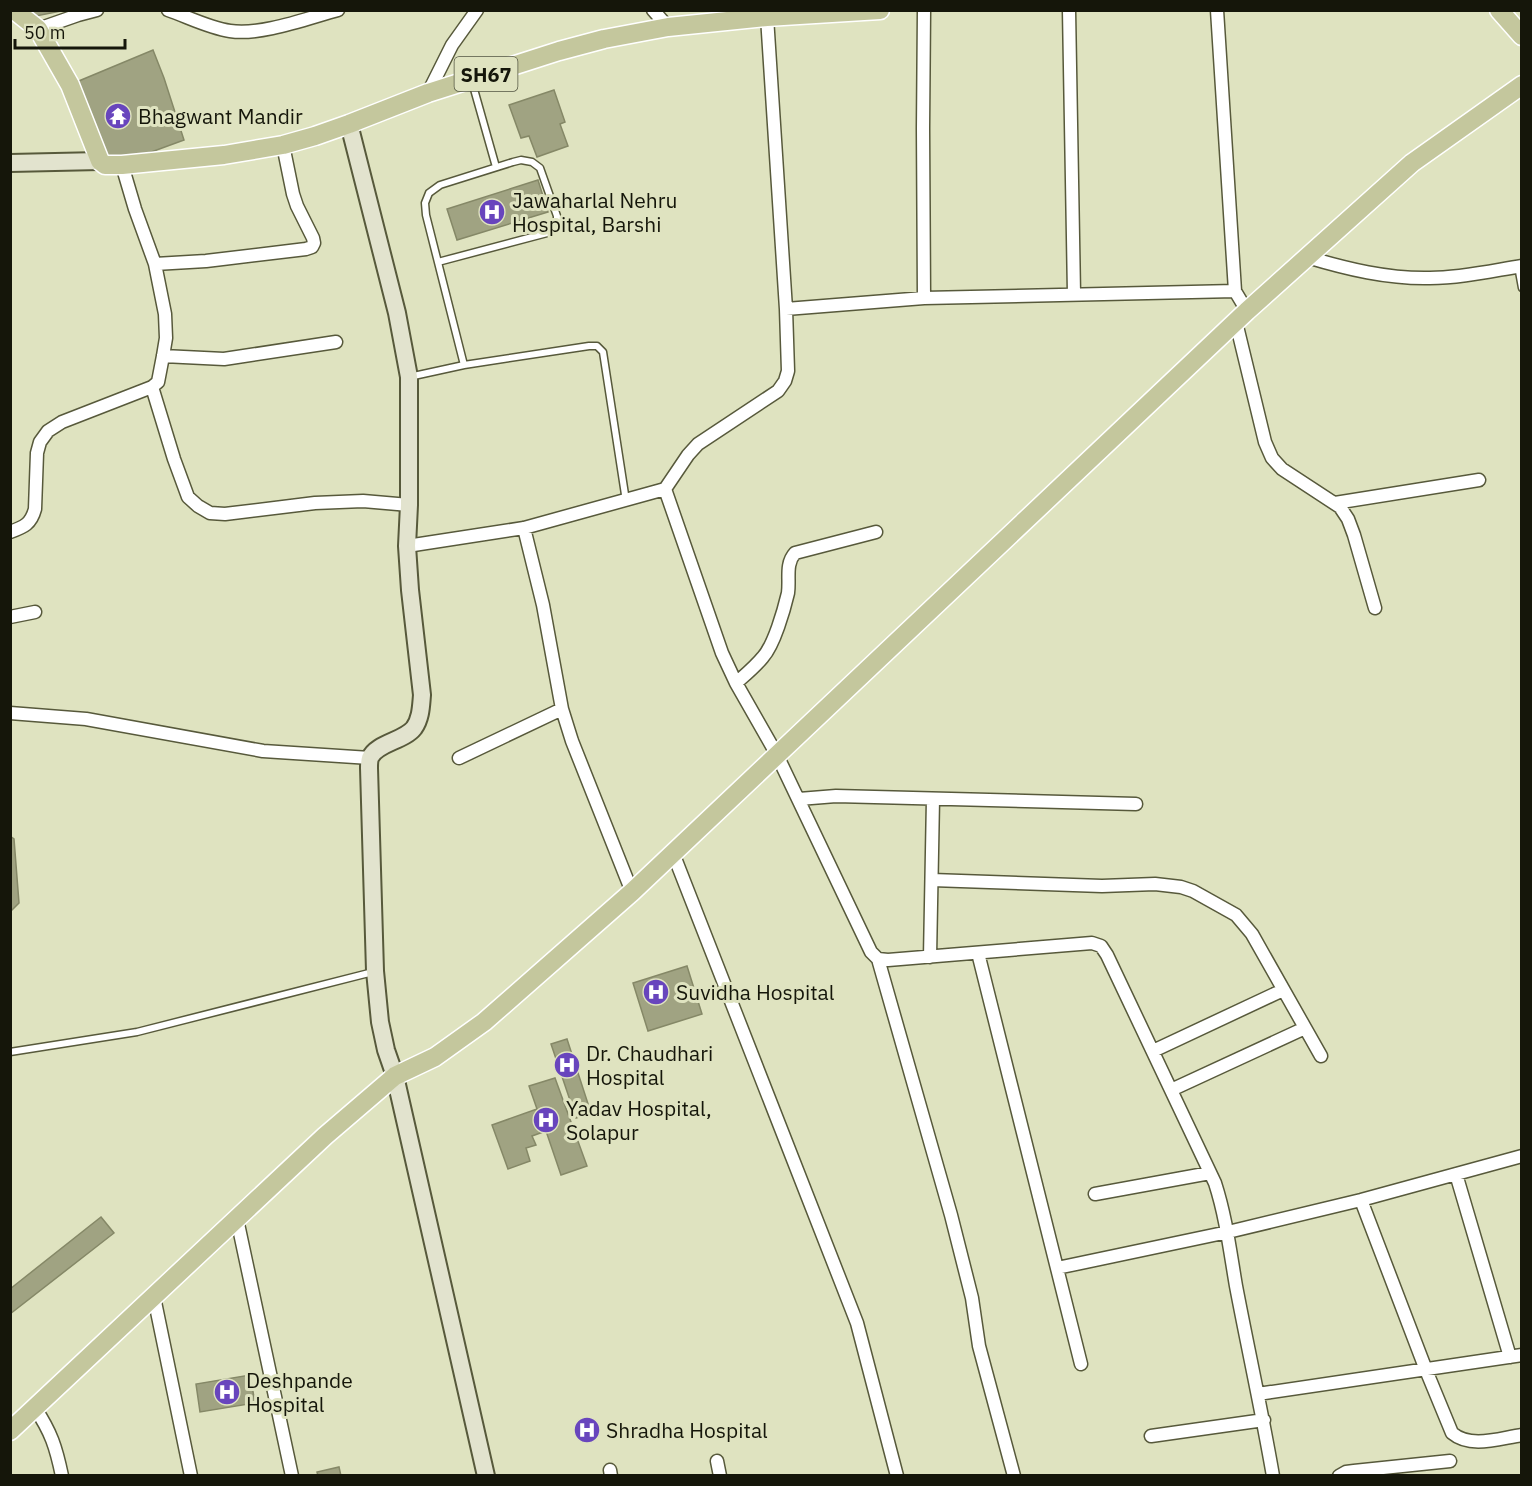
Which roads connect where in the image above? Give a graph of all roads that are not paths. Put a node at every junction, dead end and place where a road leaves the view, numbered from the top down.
1 (14, 10) edge
2 (97, 10) edge
3 (168, 10) edge
4 (338, 10) edge
5 (477, 10) edge
6 (653, 10) edge
7 (880, 10) edge
8 (924, 10) edge
9 (1069, 10) edge
10 (1216, 10) edge
11 (1499, 10) edge
12 (767, 17) junction
13 (668, 27) junction
14 (38, 29) junction
15 (1521, 36) edge
16 (471, 79) junction
17 (1521, 85) edge
18 (428, 93) junction
19 (350, 124) junction
20 (283, 145) junction
21 (100, 161) junction
22 (10, 163) edge
23 (122, 165) junction
24 (496, 167) junction
25 (1307, 257) junction
26 (438, 262) junction
27 (154, 264) junction
28 (1520, 266) edge
29 (1521, 288) edge
30 (1235, 291) junction
31 (1074, 294) junction
32 (924, 298) junction
33 (786, 309) junction
34 (1242, 316) junction
35 (336, 342) dead end
36 (163, 356) junction
37 (464, 365) junction
38 (409, 377) junction
39 (152, 387) junction
40 (1479, 480) dead end
41 (665, 489) junction
42 (626, 501) junction
43 (1335, 503) junction
44 (409, 505) junction
45 (524, 528) junction
46 (10, 532) edge
47 (876, 532) dead end
48 (407, 546) junction
49 (1375, 608) dead end
50 (34, 612) dead end
51 (10, 617) edge
52 (736, 683) junction
53 (562, 710) junction
54 (10, 713) edge
55 (777, 755) junction
56 (370, 758) junction
57 (459, 758) dead end
58 (799, 799) junction
59 (933, 799) junction
60 (1136, 804) dead end
61 (673, 853) junction
62 (932, 880) junction
63 (632, 892) junction
64 (978, 953) junction
65 (930, 957) junction
66 (878, 959) junction
67 (375, 971) junction
68 (1283, 990) junction
69 (1305, 1028) junction
70 (1153, 1051) junction
71 (10, 1052) edge
72 (1321, 1056) dead end
73 (396, 1076) junction
74 (1171, 1090) junction
75 (1521, 1156) edge
76 (1210, 1173) junction
77 (1456, 1174) junction
78 (1095, 1194) dead end
79 (1361, 1200) junction
80 (237, 1219) junction
81 (1228, 1232) junction
82 (1057, 1268) junction
83 (154, 1296) junction
84 (1516, 1356) edge
85 (1081, 1364) dead end
86 (1426, 1370) junction
87 (1258, 1394) junction
88 (35, 1408) junction
89 (1264, 1420) junction
90 (10, 1431) edge
91 (1521, 1435) edge
92 (1151, 1436) dead end
93 (717, 1461) dead end
94 (1450, 1461) dead end
95 (62, 1476) edge
96 (191, 1476) edge
97 (292, 1476) edge
98 (486, 1476) edge
99 (720, 1476) edge
100 (897, 1476) edge
101 (1014, 1476) edge
102 (1273, 1476) edge
103 (1340, 1476) edge

1 - 14 main road
2 - 14 street
3 - 4 street
5 - 18 street
6 - 13 street
7 - 12 main road, SH67
8 - 32 street
9 - 31 street
10 - 30 street
11 - 15 main road
12 - 13 main road, SH67
12 - 33 street
13 - 16 main road, SH67
14 - 21 main road
16 - 18 main road, SH67
16 - 24 lane
17 - 25 main road
18 - 19 main road, SH67
19 - 20 main road, SH67
19 - 38 main road
20 - 23 main road, SH67
20 - 27 street
21 - 22 main road
21 - 23 main road, SH67
23 - 27 street
24 - 26 lane
24 - 26 lane
25 - 28 street
25 - 34 main road
26 - 37 lane
27 - 36 street
28 - 29 lane
30 - 31 street
30 - 34 street
31 - 32 street
32 - 33 street
33 - 41 street
34 - 43 street
34 - 55 main road
35 - 36 street
36 - 39 street
37 - 38 lane
37 - 42 lane
38 - 44 main road
39 - 44 street
39 - 46 street
40 - 43 street
41 - 42 street
41 - 52 street
42 - 45 street
43 - 49 street
44 - 48 main road
45 - 48 street
45 - 53 street
47 - 52 street
48 - 56 main road
50 - 51 street
52 - 55 street
53 - 57 street
53 - 63 street
54 - 56 street
55 - 58 street
55 - 61 main road
56 - 67 main road
58 - 59 street
58 - 66 street
59 - 60 street
59 - 62 street
61 - 63 main road
61 - 100 street
62 - 65 street
62 - 68 street
63 - 73 main road
64 - 65 street
64 - 70 street
64 - 82 street
65 - 66 street
66 - 101 street
67 - 71 lane
67 - 73 main road
68 - 69 street
68 - 70 street
69 - 72 street
69 - 74 street
70 - 74 street
73 - 80 main road
73 - 98 main road
74 - 76 street
75 - 77 street
76 - 78 street
76 - 81 street
77 - 79 street
77 - 84 street
79 - 81 street
79 - 86 street
80 - 83 main road
80 - 97 street
81 - 82 street
81 - 87 street
82 - 85 street
83 - 88 main road
83 - 96 street
84 - 86 street
86 - 87 street
86 - 91 street
87 - 89 street
88 - 90 main road
88 - 95 street
89 - 92 street
89 - 102 street
93 - 99 street
94 - 103 street

